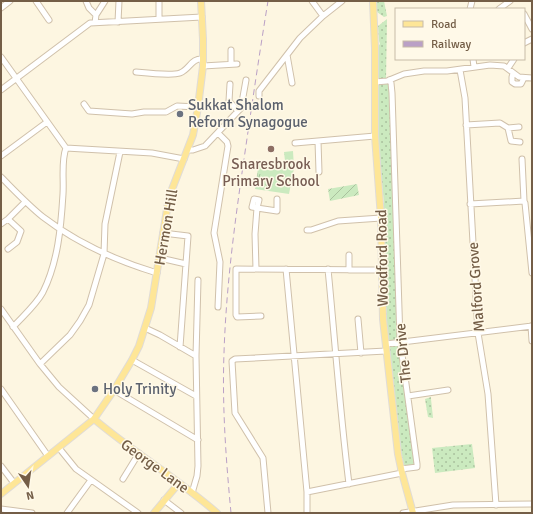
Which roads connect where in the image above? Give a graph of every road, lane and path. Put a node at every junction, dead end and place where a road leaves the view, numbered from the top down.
1 (10, 1) edge
2 (36, 1) edge
3 (86, 1) edge
4 (105, 1) edge
5 (119, 1) edge
6 (159, 1) edge
7 (201, 1) edge
8 (312, 1) edge
9 (342, 1) edge
10 (373, 1) edge
11 (510, 1) edge
12 (1, 8) edge
13 (500, 8) edge
14 (96, 15) junction
15 (323, 16) junction
16 (525, 16) edge
17 (202, 17) junction
18 (49, 20) dead end
19 (159, 20) junction
20 (118, 22) junction
21 (95, 23) junction
22 (531, 26) edge
23 (231, 50) dead end
24 (287, 55) junction
25 (1, 57) edge
26 (203, 59) junction
27 (473, 60) edge
28 (513, 60) edge
29 (231, 64) junction
30 (237, 64) dead end
31 (203, 66) junction
32 (474, 67) junction
33 (508, 68) junction
34 (460, 70) junction
35 (136, 72) dead end
36 (16, 78) junction
37 (532, 78) edge
38 (246, 80) dead end
39 (389, 80) junction
40 (375, 82) junction
41 (292, 83) dead end
42 (230, 84) dead end
43 (1, 90) edge
44 (259, 96) dead end
45 (84, 104) dead end
46 (198, 107) junction
47 (238, 111) junction
48 (47, 122) junction
49 (466, 126) junction
50 (520, 127) dead end
51 (508, 128) junction
52 (218, 133) junction
53 (375, 136) junction
54 (318, 141) junction
55 (520, 142) dead end
56 (295, 143) dead end
57 (66, 148) junction
58 (188, 150) junction
59 (120, 152) junction
60 (1, 156) edge
61 (184, 159) junction
62 (522, 159) dead end
63 (319, 172) dead end
64 (1, 177) edge
65 (278, 200) dead end
66 (524, 201) junction
67 (25, 202) junction
68 (470, 204) junction
69 (381, 218) junction
70 (8, 219) junction
71 (1, 224) edge
72 (60, 229) junction
73 (307, 230) dead end
74 (163, 233) junction
75 (8, 249) dead end
76 (104, 254) junction
77 (349, 255) dead end
78 (160, 258) junction
79 (186, 264) junction
80 (256, 269) junction
81 (286, 269) junction
82 (328, 269) junction
83 (349, 270) junction
84 (382, 270) junction
85 (158, 273) junction
86 (532, 273) edge
87 (198, 280) dead end
88 (218, 307) dead end
89 (1, 309) edge
90 (261, 316) dead end
91 (358, 319) dead end
92 (532, 326) edge
93 (13, 327) junction
94 (145, 328) junction
95 (478, 333) junction
96 (532, 341) edge
97 (401, 342) junction
98 (386, 344) junction
99 (180, 347) junction
100 (386, 351) junction
101 (361, 353) junction
102 (336, 354) junction
103 (196, 356) junction
104 (294, 356) junction
105 (132, 360) junction
106 (40, 364) junction
107 (1, 389) edge
108 (114, 390) junction
109 (448, 390) dead end
110 (196, 396) junction
111 (408, 396) junction
112 (94, 419) junction
113 (198, 440) junction
114 (59, 448) junction
115 (139, 453) junction
116 (48, 456) junction
117 (1, 466) edge
118 (401, 471) junction
119 (123, 479) dead end
120 (91, 480) junction
121 (14, 483) junction
122 (179, 483) junction
123 (349, 484) junction
124 (307, 492) junction
125 (192, 493) junction
126 (1, 494) edge
127 (164, 500) junction
128 (532, 504) edge
129 (496, 505) junction
130 (1, 509) edge
131 (413, 512) edge
132 (32, 513) edge
133 (67, 513) edge
134 (136, 513) edge
135 (154, 513) edge
136 (182, 513) edge
137 (217, 513) edge
138 (268, 513) edge
139 (307, 513) edge
140 (403, 513) edge

1 - 12 street
2 - 18 street
3 - 14 street
4 - 14 street
5 - 20 street
6 - 19 street
7 - 17 main road, Hermon Hill
8 - 15 street
9 - 15 street
10 - 40 main road, Woodford Road
11 - 13 street
14 - 21 street
15 - 24 street
16 - 22 street
17 - 19 street
17 - 26 main road, Hermon Hill
19 - 20 street
20 - 21 street
21 - 36 street
23 - 29 street
24 - 41 street
24 - 44 street
25 - 36 street
26 - 31 main road, Hermon Hill
26 - 35 street
27 - 32 street
28 - 33 street
29 - 30 street
29 - 31 street
31 - 46 main road, Hermon Hill
32 - 33 street
32 - 34 street
33 - 37 street
34 - 39 street
34 - 49 street, Malford Grove
36 - 43 street
36 - 48 street
38 - 47 street
39 - 40 street
39 - 97 street, The Drive
40 - 53 main road, Woodford Road
42 - 47 street
45 - 46 street
46 - 58 main road, Hermon Hill
47 - 52 street
48 - 57 street
48 - 60 street
49 - 51 street
49 - 68 street, Malford Grove
50 - 51 street
51 - 55 street
52 - 58 street
52 - 88 street
53 - 54 street
53 - 69 main road, Woodford Road
54 - 56 street
54 - 63 street
57 - 59 street
57 - 72 street
58 - 61 main road, Hermon Hill
59 - 61 street
59 - 76 street
61 - 74 main road, Hermon Hill
62 - 66 street
64 - 67 street
65 - 80 street
66 - 68 street
66 - 86 street
67 - 70 street
67 - 72 street
68 - 95 street, Malford Grove
69 - 73 street
69 - 84 main road, Woodford Road
70 - 71 street
70 - 75 street
72 - 76 street
72 - 93 street
74 - 78 main road, Hermon Hill
74 - 79 street
76 - 85 street
76 - 106 street
77 - 83 street
78 - 79 street
78 - 85 main road, Hermon Hill
79 - 99 street
80 - 81 street
80 - 90 street
81 - 82 street
81 - 104 street
82 - 83 street
82 - 102 street
83 - 84 street
84 - 98 main road, Woodford Road
85 - 94 main road, Hermon Hill
87 - 103 street
89 - 93 street
91 - 101 street
92 - 95 street
92 - 96 street
93 - 106 street
94 - 99 street
94 - 105 main road, Hermon Hill
95 - 97 street
95 - 129 street, Malford Grove
97 - 98 street
97 - 111 street, The Drive
98 - 100 main road, Woodford Road
99 - 103 street
100 - 101 street
100 - 118 main road, Woodford Road
101 - 102 street
102 - 104 street
102 - 123 street
103 - 110 street
104 - 124 street
104 - 138 street
105 - 108 main road, Hermon Hill
105 - 110 street
106 - 112 street
107 - 116 street
108 - 112 main road, Hermon Hill
108 - 113 street
109 - 111 street
110 - 113 street
111 - 118 street, The Drive
112 - 114 main road, Hermon Hill
112 - 115 main road, George Lane
113 - 125 street
114 - 116 main road, Hermon Hill
114 - 120 street
115 - 119 street
115 - 122 main road, George Lane
116 - 121 main road, Hermon Hill
117 - 121 street
118 - 123 street
118 - 131 main road, Woodford Road
120 - 133 street
120 - 134 street
121 - 126 main road, Hermon Hill
122 - 125 main road, George Lane
122 - 127 main road
123 - 124 street
124 - 139 street
125 - 137 main road, George Lane
127 - 135 main road
127 - 136 street
128 - 129 street
129 - 131 street
130 - 132 street
131 - 140 street

